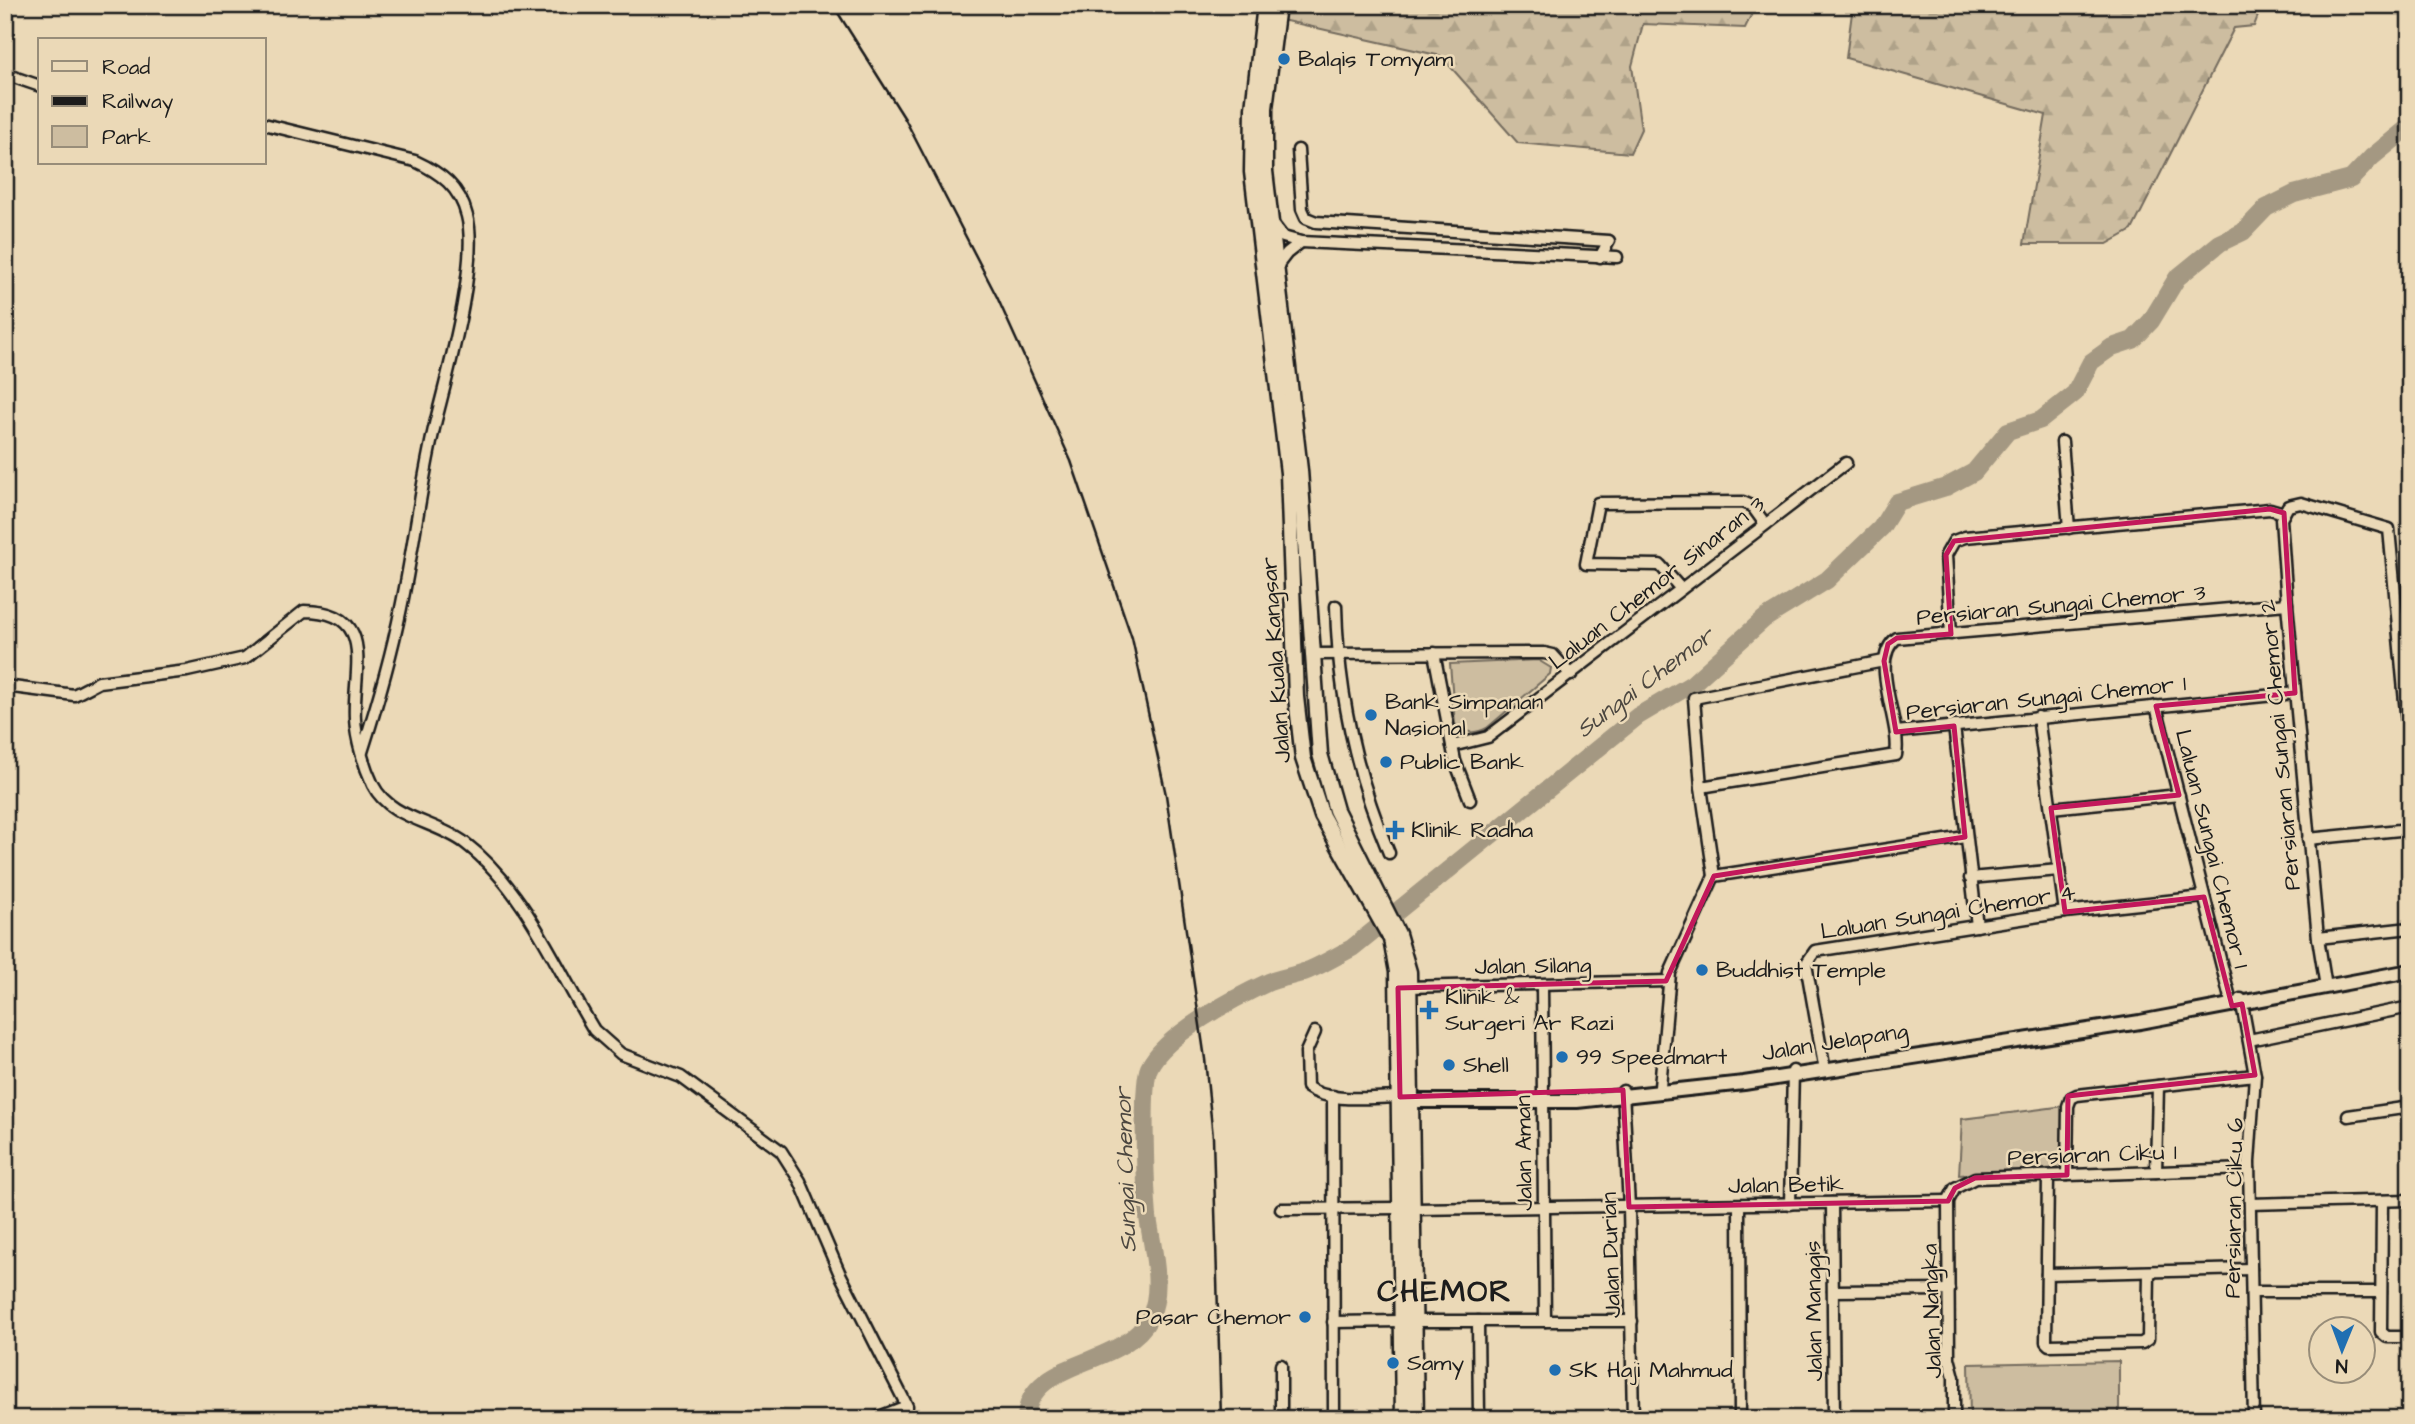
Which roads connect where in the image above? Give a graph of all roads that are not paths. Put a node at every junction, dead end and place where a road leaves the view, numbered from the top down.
1 (1265, 5) edge
2 (1278, 5) edge
3 (5, 74) edge
4 (38, 85) edge
5 (266, 124) edge
6 (1298, 150) dead end
7 (1270, 221) junction
8 (1358, 225) junction
9 (1301, 242) junction
10 (1359, 246) junction
11 (1600, 257) junction
12 (1617, 257) dead end
13 (1276, 267) junction
14 (2063, 442) dead end
15 (1846, 463) dead end
16 (2286, 509) junction
17 (1765, 524) junction
18 (2069, 528) junction
19 (1681, 589) junction
20 (2287, 604) junction
21 (1336, 606) dead end
22 (1294, 611) junction
23 (1951, 634) junction
24 (1434, 653) junction
25 (1312, 654) junction
26 (1337, 654) junction
27 (1884, 661) junction
28 (1571, 675) junction
29 (5, 686) edge
30 (2295, 693) junction
31 (2156, 706) junction
32 (2038, 717) junction
33 (1955, 726) junction
34 (1896, 732) junction
35 (1452, 746) junction
36 (362, 753) junction
37 (2410, 757) edge
38 (1303, 758) junction
39 (1701, 787) junction
40 (2179, 795) junction
41 (1470, 800) dead end
42 (2051, 808) junction
43 (2410, 829) edge
44 (1965, 837) junction
45 (2308, 839) junction
46 (1389, 853) dead end
47 (2059, 870) junction
48 (1714, 876) junction
49 (1970, 877) junction
50 (2204, 897) junction
51 (1377, 901) junction
52 (2065, 912) junction
53 (1977, 926) junction
54 (2410, 928) edge
55 (2318, 937) junction
56 (2410, 964) edge
57 (2410, 971) edge
58 (1668, 981) junction
59 (2325, 981) junction
60 (1542, 985) junction
61 (1404, 987) junction
62 (2236, 1002) junction
63 (2410, 1007) edge
64 (1315, 1032) dead end
65 (2249, 1040) junction
66 (1825, 1068) junction
67 (1793, 1073) junction
68 (2256, 1075) junction
69 (2158, 1086) junction
70 (1660, 1087) junction
71 (1623, 1093) junction
72 (1333, 1096) junction
73 (1408, 1098) junction
74 (1543, 1098) junction
75 (2410, 1107) edge
76 (2348, 1116) dead end
77 (2249, 1169) junction
78 (2156, 1172) junction
79 (2067, 1175) junction
80 (2048, 1176) junction
81 (2410, 1200) edge
82 (1948, 1201) junction
83 (2382, 1201) junction
84 (1832, 1203) junction
85 (1790, 1204) junction
86 (2250, 1204) junction
87 (1739, 1205) junction
88 (1627, 1207) junction
89 (1544, 1208) junction
90 (1281, 1209) dead end
91 (1333, 1209) junction
92 (1407, 1209) junction
93 (2251, 1269) junction
94 (2149, 1272) junction
95 (2047, 1274) junction
96 (1949, 1290) junction
97 (1833, 1291) junction
98 (2252, 1292) junction
99 (2381, 1292) junction
100 (1408, 1321) junction
101 (1478, 1321) junction
102 (1545, 1321) junction
103 (1632, 1321) junction
104 (1333, 1322) junction
105 (2410, 1337) edge
106 (1281, 1365) dead end
107 (874, 1419) edge
108 (1281, 1419) edge
109 (1334, 1419) edge
110 (1403, 1419) edge
111 (1416, 1419) edge
112 (1479, 1419) edge
113 (1633, 1419) edge
114 (1740, 1419) edge
115 (1834, 1419) edge
116 (1954, 1419) edge
117 (2254, 1419) edge

1 - 22 highway, Jalan Kuala Kangsar
2 - 7 highway, Jalan Kuala Kangsar
3 - 4 street
5 - 36 street
6 - 8 street
7 - 9 street
7 - 13 highway, Jalan Kuala Kangsar
8 - 10 street
8 - 11 street
9 - 10 street
9 - 13 street
10 - 11 street
11 - 12 street
13 - 25 highway, Jalan Kuala Kangsar
14 - 18 street
15 - 17 street, Laluan Chemor Sinaran 3
16 - 18 street
16 - 20 street, Persiaran Sungai Chemor 2
16 - 37 street
17 - 19 street, Laluan Chemor Sinaran 3
17 - 19 street
18 - 23 street
19 - 28 street, Laluan Chemor Sinaran 3
20 - 23 street, Persiaran Sungai Chemor 3
20 - 30 street, Persiaran Sungai Chemor 2
21 - 26 street
22 - 25 highway
22 - 38 highway, Jalan Kuala Kangsar
23 - 27 street, Persiaran Sungai Chemor 3
24 - 26 street
24 - 28 street
24 - 35 street
25 - 26 street
25 - 38 highway
25 - 51 highway, Jalan Kuala Kangsar
26 - 46 street
27 - 34 street
27 - 39 street
28 - 35 street, Laluan Chemor Sinaran 3
29 - 36 street
30 - 31 street, Persiaran Sungai Chemor 1
30 - 45 street, Persiaran Sungai Chemor 2
31 - 32 street, Persiaran Sungai Chemor 1
31 - 40 street, Laluan Sungai Chemor 1
32 - 33 street, Persiaran Sungai Chemor 1
32 - 42 street
33 - 34 street, Persiaran Sungai Chemor 1
33 - 44 street
34 - 39 street, Persiaran Sungai Chemor 1
35 - 41 street
36 - 107 street
38 - 51 highway, Jalan Kuala Kangsar
39 - 48 street
40 - 42 street
40 - 50 street, Laluan Sungai Chemor 1
42 - 47 street
43 - 45 street
44 - 48 street
44 - 49 street
45 - 55 street, Persiaran Sungai Chemor 2
47 - 49 street
47 - 52 street
48 - 58 street
49 - 53 street
50 - 52 street, Laluan Sungai Chemor 4
50 - 62 street, Laluan Sungai Chemor 1
51 - 61 highway, Jalan Kuala Kangsar
52 - 53 street, Laluan Sungai Chemor 4
53 - 66 street, Laluan Sungai Chemor 4
54 - 55 street
55 - 59 street, Persiaran Sungai Chemor 2
56 - 59 main road, Jalan Jelapang
57 - 62 main road, Jalan Jelapang
58 - 60 street, Jalan Silang
58 - 70 street
59 - 62 main road, Jalan Jelapang
60 - 61 street, Jalan Silang
60 - 74 street, Jalan Aman
61 - 73 highway, Jalan Kuala Kangsar
62 - 65 street, Persiaran Ciku 6
62 - 66 main road, Jalan Jelapang
63 - 65 street
64 - 72 street
65 - 68 street, Persiaran Ciku 6
66 - 67 main road, Jalan Jelapang
67 - 70 main road, Jalan Jelapang
67 - 71 main road, Jalan Jelapang
67 - 85 street
68 - 69 street
68 - 77 street, Persiaran Ciku 6
69 - 78 street
69 - 79 street
70 - 71 main road, Jalan Jelapang
71 - 74 main road, Jalan Jelapang
71 - 88 street, Jalan Durian
72 - 73 street
72 - 91 street
73 - 74 main road, Jalan Jelapang
73 - 92 highway, Jalan Kuala Kangsar
74 - 89 street, Jalan Aman
75 - 76 street
77 - 78 street, Persiaran Ciku 1
77 - 86 street, Persiaran Ciku 6
78 - 79 street, Persiaran Ciku 1
79 - 80 street, Persiaran Ciku 1
80 - 82 street, Persiaran Ciku 1
80 - 95 street
81 - 83 street
82 - 84 street, Jalan Betik
82 - 96 street, Jalan Nangka
83 - 86 street
83 - 99 street
84 - 85 street, Jalan Betik
84 - 97 street, Jalan Manggis
85 - 87 street, Jalan Betik
86 - 93 street, Persiaran Ciku 6
87 - 88 street, Jalan Betik
87 - 114 street
88 - 89 street, Jalan Betik
88 - 103 street, Jalan Durian
89 - 92 street, Jalan Betik
89 - 102 street, Jalan Aman
90 - 91 street, Jalan Betik
91 - 92 street, Jalan Betik
91 - 104 street
92 - 100 highway, Jalan Kuala Kangsar
93 - 94 street
93 - 98 street, Persiaran Ciku 6
94 - 95 street
94 - 95 street
96 - 97 street
96 - 116 street, Jalan Nangka
97 - 115 street, Jalan Manggis
98 - 99 street
98 - 117 street, Persiaran Ciku 6
99 - 105 street
100 - 101 street
100 - 104 street
100 - 110 highway, Jalan Kuala Kangsar
100 - 111 highway, Jalan Kuala Kangsar
101 - 102 street
101 - 112 street
102 - 103 street
103 - 113 street, Jalan Durian
104 - 109 street
106 - 108 street

